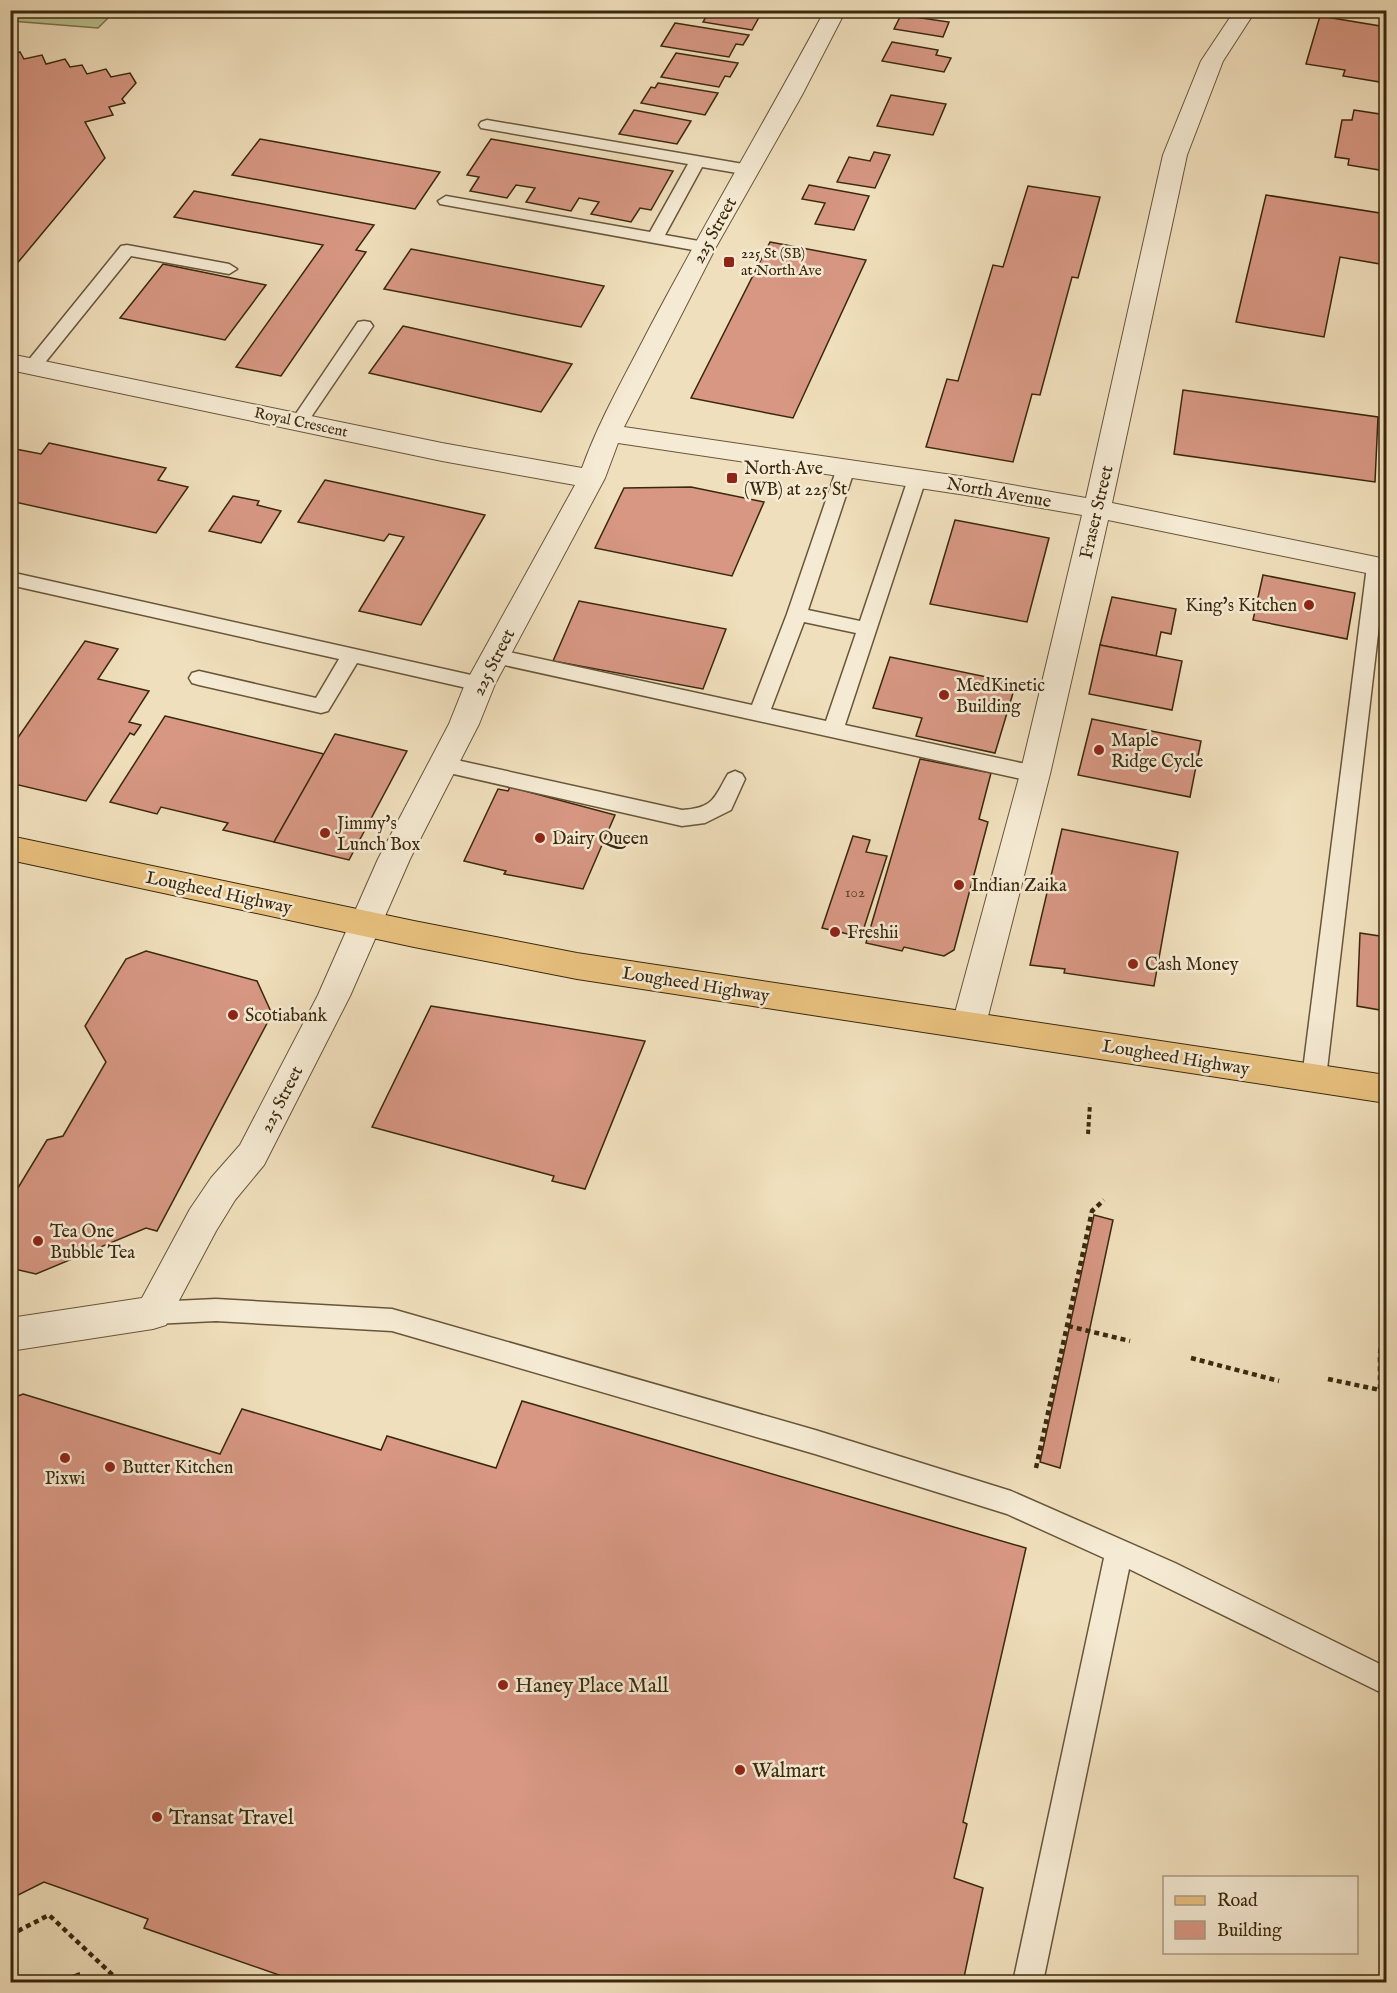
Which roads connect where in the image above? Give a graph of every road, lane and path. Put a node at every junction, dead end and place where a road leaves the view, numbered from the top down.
1 (836, 10) edge
2 (1246, 10) edge
3 (488, 125) dead end
4 (697, 162) junction
5 (749, 170) junction
6 (446, 201) dead end
7 (655, 238) junction
8 (704, 247) junction
9 (229, 269) dead end
10 (364, 326) dead end
11 (22, 364) edge
12 (299, 422) junction
13 (608, 432) junction
14 (846, 468) junction
15 (592, 478) junction
16 (917, 478) junction
17 (1097, 509) junction
18 (1382, 567) edge
19 (10, 578) edge
20 (796, 614) junction
21 (867, 629) junction
22 (351, 656) junction
23 (495, 656) junction
24 (199, 678) dead end
25 (480, 684) junction
26 (759, 714) junction
27 (833, 730) junction
28 (443, 765) junction
29 (1035, 774) junction
30 (735, 778) dead end
31 (10, 848) edge
32 (366, 924) junction
33 (969, 1024) junction
34 (1314, 1078) junction
35 (1386, 1089) edge
36 (1090, 1104) dead end
37 (1088, 1134) dead end
38 (1104, 1200) dead end
39 (1386, 1301) edge
40 (153, 1313) junction
41 (1068, 1326) junction
42 (10, 1335) edge
43 (1130, 1341) dead end
44 (1380, 1357) junction
45 (1191, 1358) dead end
46 (1386, 1358) edge
47 (1328, 1379) dead end
48 (1279, 1381) dead end
49 (1036, 1468) dead end
50 (1119, 1552) junction
51 (1386, 1682) edge
52 (10, 1935) edge
53 (120, 1983) edge
54 (1028, 1983) edge

1 - 5 street, 225 Street
2 - 17 street, Fraser Street
3 - 4 lane
4 - 5 lane
4 - 7 lane
5 - 8 street, 225 Street
6 - 7 lane
7 - 8 lane
8 - 13 street, 225 Street
9 - 11 lane
10 - 12 lane
11 - 12 street, Royal Crescent
12 - 15 street, Royal Crescent
13 - 14 street, North Avenue
13 - 15 street, 225 Street
14 - 16 street, North Avenue
14 - 20 lane
15 - 23 street, 225 Street
16 - 17 street, North Avenue
16 - 21 lane
17 - 18 street, North Avenue
17 - 29 street, Fraser Street
18 - 34 lane
19 - 22 lane
20 - 21 lane
20 - 26 lane
21 - 27 lane
22 - 24 lane
22 - 25 lane
23 - 25 street, 225 Street
23 - 26 lane
25 - 28 street, 225 Street
26 - 27 lane
27 - 29 lane
28 - 30 lane
28 - 32 street, 225 Street
29 - 33 street, Fraser Street
31 - 32 main road, Lougheed Highway
32 - 33 main road, Lougheed Highway
32 - 40 street, 225 Street
33 - 34 main road, Lougheed Highway
34 - 35 main road, Lougheed Highway
36 - 37 path
38 - 41 path
39 - 44 path
40 - 42 street
40 - 50 lane
41 - 43 path
41 - 49 path
44 - 46 path
44 - 47 path
45 - 48 path
50 - 51 lane
50 - 54 lane
52 - 53 path

